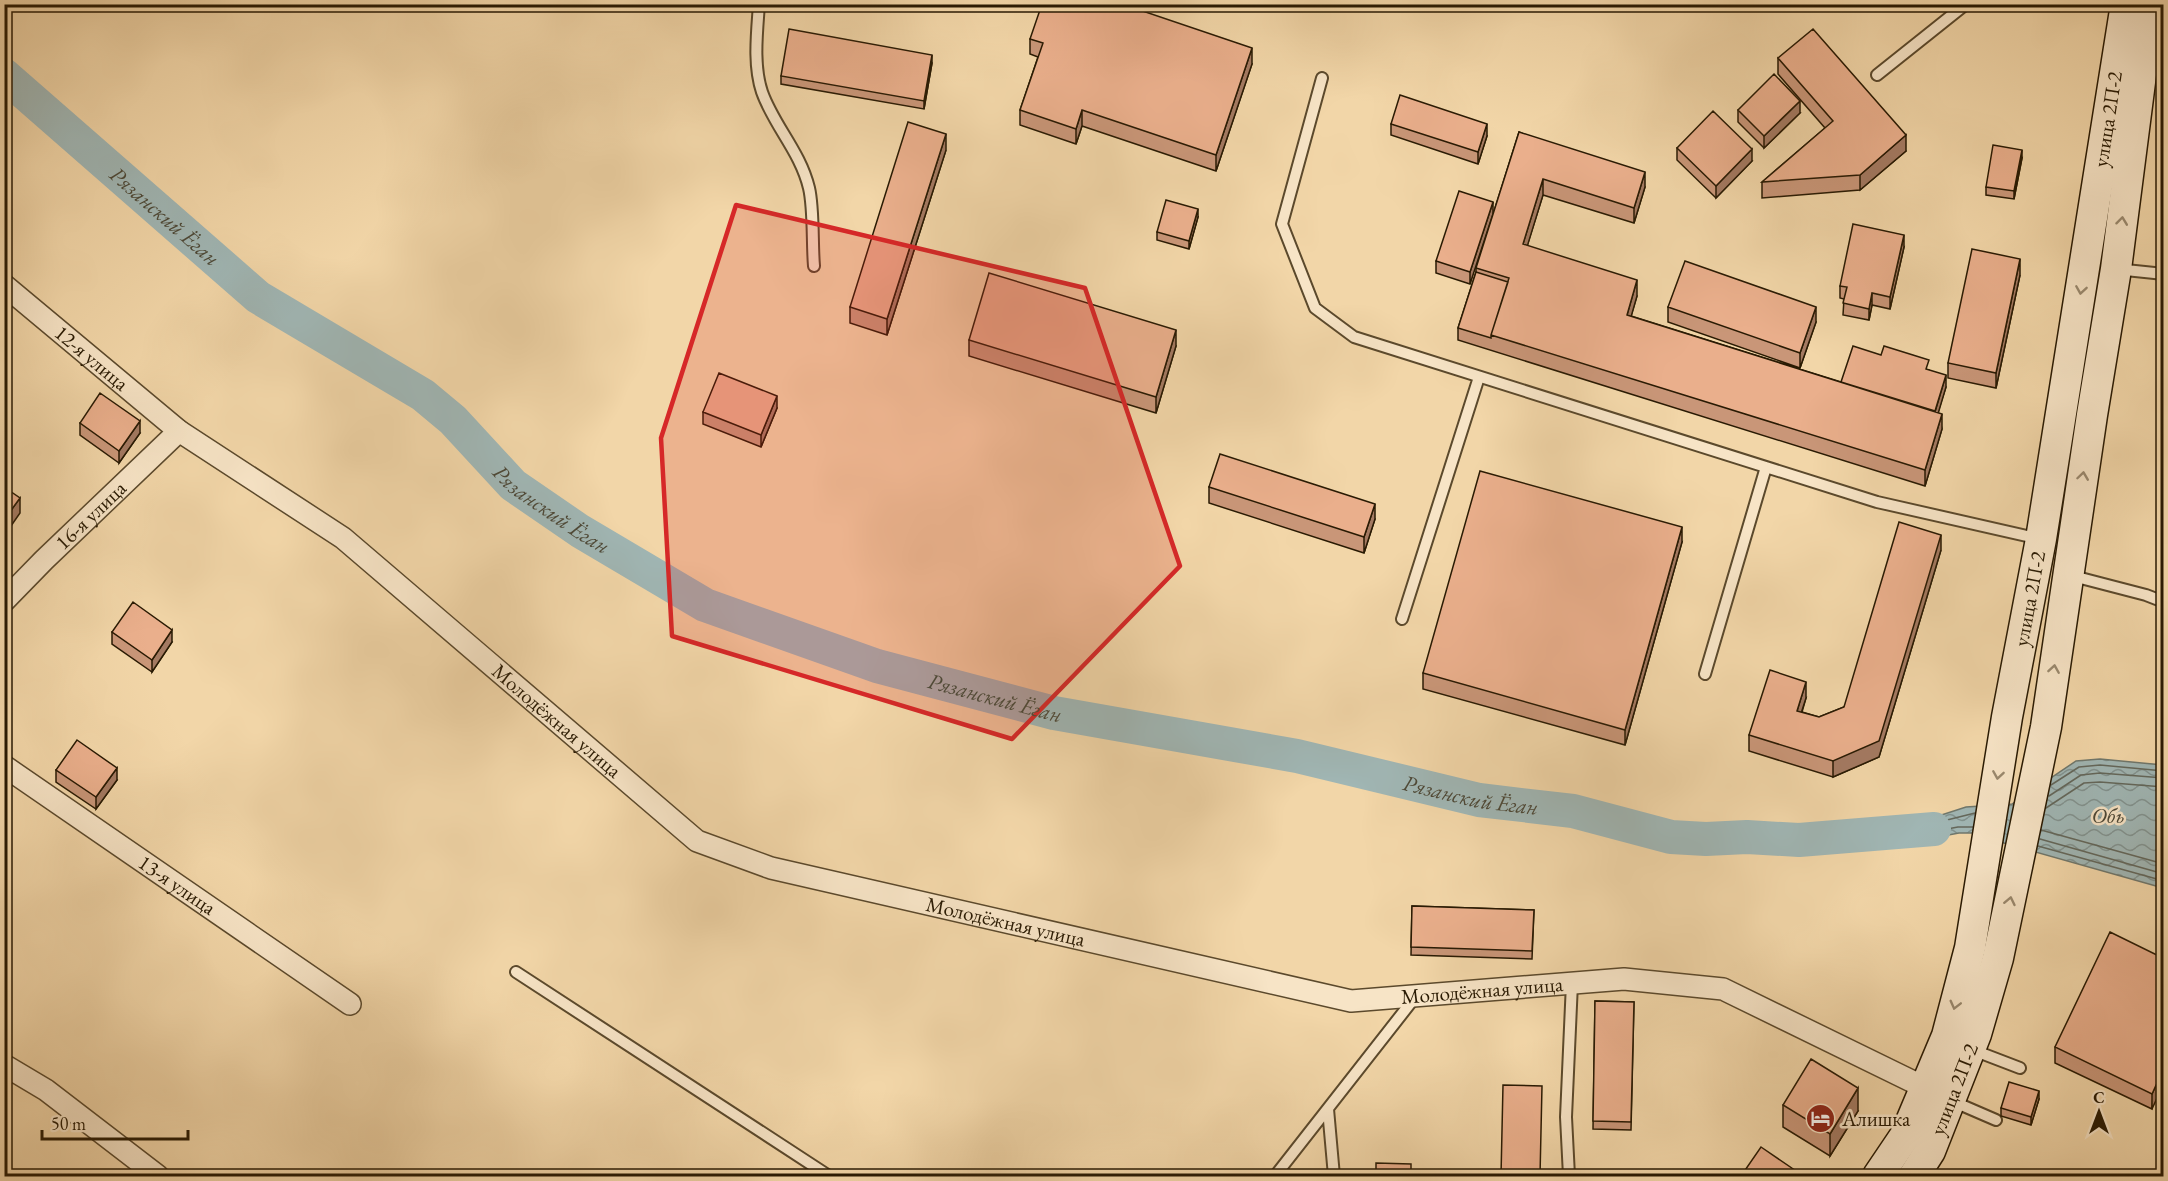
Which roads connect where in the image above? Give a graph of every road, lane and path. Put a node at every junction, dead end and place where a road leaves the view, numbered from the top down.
1 (759, 4) edge
2 (1966, 4) edge
3 (2126, 4) edge
4 (2150, 4) edge
5 (1877, 75) dead end
6 (1322, 78) dead end
7 (814, 266) dead end
8 (2116, 269) junction
9 (2163, 274) edge
10 (4, 285) edge
11 (1479, 377) junction
12 (179, 431) junction
13 (1766, 467) junction
14 (2059, 549) junction
15 (4, 601) edge
16 (2163, 602) edge
17 (1402, 619) dead end
18 (1705, 674) dead end
19 (4, 766) edge
20 (516, 972) dead end
21 (1572, 983) junction
22 (1416, 996) junction
23 (350, 1004) dead end
24 (1970, 1049) junction
25 (4, 1065) edge
26 (2020, 1068) dead end
27 (1938, 1094) junction
28 (1328, 1109) junction
29 (1996, 1120) dead end
30 (158, 1176) edge
31 (828, 1176) edge
32 (1275, 1176) edge
33 (1334, 1176) edge
34 (1569, 1176) edge
35 (1878, 1176) edge
36 (1914, 1176) edge

1 - 7 lane
2 - 5 lane
3 -> 14 main road, улица 2П-2
8 -> 4 main road, улица 2П-2
6 - 11 lane
8 - 9 lane
14 -> 8 main road, улица 2П-2
10 - 12 street, 12-я улица
11 - 13 lane
11 - 17 lane
12 - 15 street, 16-я улица
12 - 22 street, Молодёжная улица
13 - 14 lane
13 - 18 lane
14 - 16 lane
24 -> 14 main road, улица 2П-2
14 -> 27 main road, улица 2П-2
19 - 23 street, 13-я улица
20 - 31 lane
21 - 22 street, Молодёжная улица
21 - 27 street, Молодёжная улица
21 - 34 lane
22 - 28 lane
24 - 26 lane
24 - 27 main road, улица 2П-2
25 - 30 street
27 - 29 lane
27 - 35 main road, улица 2П-2
27 - 36 main road, улица 2П-2
28 - 32 lane
28 - 33 lane

